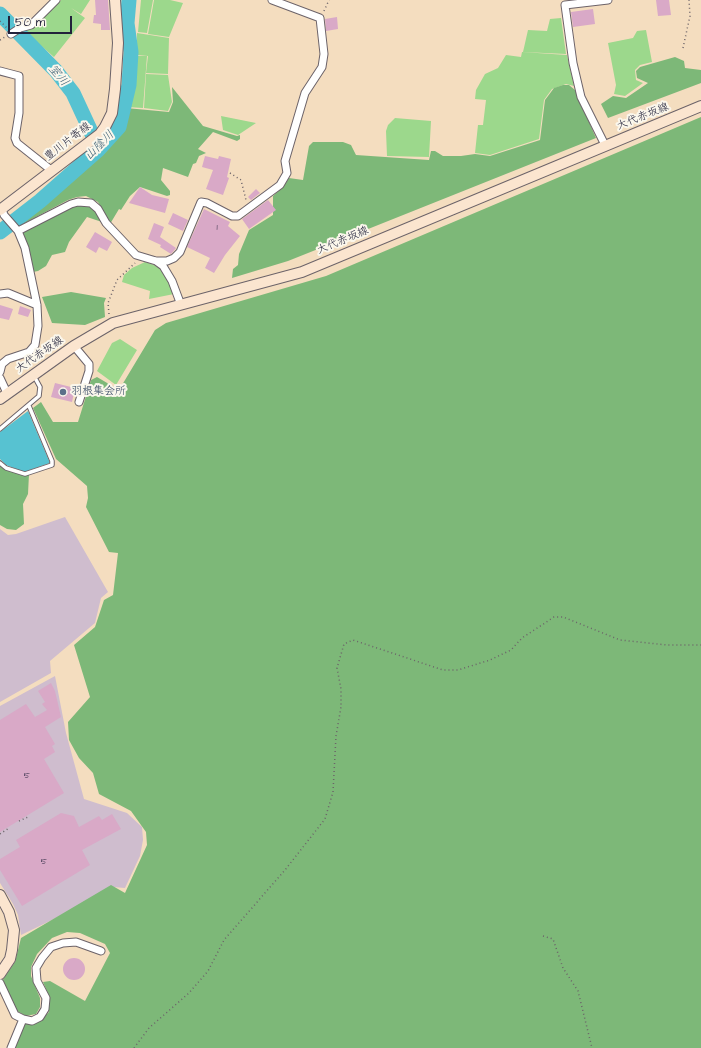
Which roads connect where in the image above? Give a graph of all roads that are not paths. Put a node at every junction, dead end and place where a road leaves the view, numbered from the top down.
1 (56, 0) edge
2 (115, 0) edge
3 (272, 0) edge
4 (608, 0) edge
5 (11, 34) dead end
6 (0, 71) edge
7 (701, 106) edge
8 (605, 145) junction
9 (51, 170) junction
10 (1, 209) edge
11 (17, 230) junction
12 (156, 261) junction
13 (0, 294) edge
14 (37, 304) junction
15 (181, 305) junction
16 (74, 346) junction
17 (0, 372) edge
18 (33, 375) junction
19 (0, 378) edge
20 (4, 396) edge
21 (79, 402) dead end
22 (29, 406) junction
23 (0, 429) edge
24 (0, 462) edge
25 (0, 894) edge
26 (101, 951) dead end
27 (0, 974) edge
28 (0, 983) edge
29 (23, 1019) junction
30 (11, 1048) edge

1 - 5 street
2 - 9 main road, 豊川片寄線
3 - 12 street
4 - 8 street
6 - 9 street
7 - 8 main road, 大代赤坂線
8 - 15 main road, 大代赤坂線
9 - 10 main road, 豊川片寄線
10 - 11 street
11 - 12 street
11 - 14 street
12 - 15 street
13 - 14 street
14 - 17 street
15 - 16 main road, 大代赤坂線
16 - 18 main road, 大代赤坂線
16 - 21 street
18 - 20 main road, 大代赤坂線
18 - 22 lane
19 - 20 street
22 - 23 lane
22 - 24 lane
25 - 27 main road
26 - 29 street
28 - 29 street
29 - 30 street

